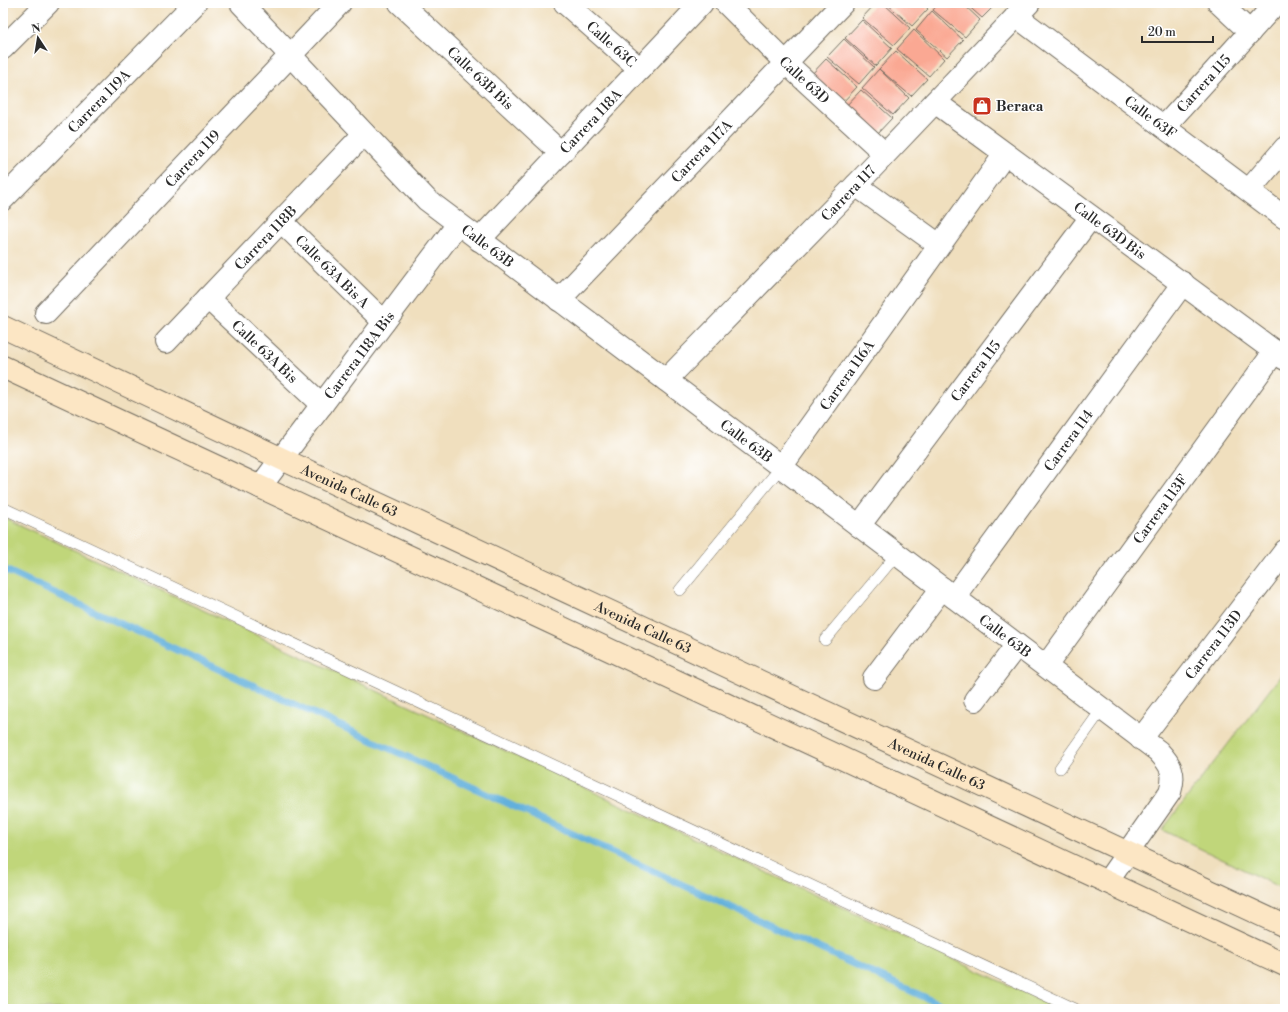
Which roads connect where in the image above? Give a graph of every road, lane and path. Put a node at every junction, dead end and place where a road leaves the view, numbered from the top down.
1 (48, 3) edge
2 (194, 3) edge
3 (241, 3) edge
4 (340, 3) edge
5 (400, 3) edge
6 (565, 3) edge
7 (702, 3) edge
8 (726, 3) edge
9 (843, 3) edge
10 (1219, 3) edge
11 (1276, 3) edge
12 (1023, 10) edge
13 (1250, 32) junction
14 (3, 48) edge
15 (290, 55) junction
16 (786, 63) junction
17 (640, 69) junction
18 (935, 102) junction
19 (1164, 127) junction
20 (364, 134) junction
21 (1285, 148) edge
22 (561, 153) junction
23 (885, 154) junction
24 (1005, 154) junction
25 (856, 185) junction
26 (1249, 190) junction
27 (3, 199) edge
28 (1092, 217) junction
29 (1285, 218) edge
30 (282, 221) junction
31 (458, 224) junction
32 (479, 240) junction
33 (939, 246) junction
34 (1183, 283) junction
35 (208, 298) junction
36 (559, 300) junction
37 (46, 313) dead end
38 (384, 322) junction
39 (3, 327) edge
40 (166, 342) dead end
41 (1280, 355) edge
42 (3, 367) edge
43 (666, 380) junction
44 (322, 405) junction
45 (282, 459) junction
46 (781, 467) junction
47 (260, 487) junction
48 (3, 508) edge
49 (859, 526) junction
50 (1285, 551) edge
51 (897, 554) junction
52 (680, 590) dead end
53 (948, 592) junction
54 (825, 640) dead end
55 (1017, 645) junction
56 (1046, 666) junction
57 (874, 678) dead end
58 (975, 700) dead end
59 (1102, 709) junction
60 (1141, 739) junction
61 (1060, 768) dead end
62 (1128, 852) junction
63 (1106, 882) junction
64 (1285, 926) edge
65 (1285, 965) edge
66 (1075, 1009) edge

1 - 14 street
2 - 27 street, Carrera 119A
3 - 15 street, Calle 63B
4 - 15 street, Carrera 119
5 - 22 street, Calle 63B Bis
6 - 17 street, Calle 63C
7 - 17 street, Carrera 118A
8 - 16 street, Calle 63D
9 - 16 street, Carrera 117A
10 - 13 street
11 - 13 street, Carrera 115
12 - 18 street, Carrera 117
12 - 19 street, Calle 63F
13 - 19 street, Carrera 115
15 - 20 street, Calle 63B
15 - 37 street, Carrera 119
16 - 23 street, Calle 63D
16 - 36 street, Carrera 117A
17 - 22 street, Carrera 118A
18 - 23 street, Carrera 117
18 - 24 street, Calle 63D Bis
19 - 26 street, Calle 63F
20 - 30 street, Carrera 118B
20 - 31 street, Calle 63B
21 - 26 street
22 - 32 street, Carrera 118A
23 - 25 street, Carrera 117
24 - 28 street, Calle 63D Bis
24 - 33 street, Carrera 116A
25 - 33 street
25 - 43 street, Carrera 117
26 - 29 street, Calle 63F
28 - 34 street, Calle 63D Bis
28 - 49 street, Carrera 115
30 - 35 street, Carrera 118B
30 - 38 street, Calle 63A Bis A
31 - 32 street, Calle 63B
31 - 38 street, Carrera 118A Bis
32 - 36 street, Calle 63B
33 - 46 street, Carrera 116A
34 - 41 street, Calle 63D Bis
34 - 53 street, Carrera 114
35 - 40 street, Carrera 118B
35 - 44 street, Calle 63A Bis
36 - 43 street, Calle 63B
38 - 44 street, Carrera 118A Bis
39 - 45 main road, Avenida Calle 63
41 - 56 street, Carrera 113F
42 - 47 main road
43 - 46 street, Calle 63B
44 - 45 street, Carrera 118A Bis
45 - 47 street, Carrera 118A Bis
45 - 62 main road, Avenida Calle 63
46 - 49 street, Calle 63B
46 - 52 lane, Carrera 116A
47 - 63 main road
48 - 66 lane
49 - 51 street, Calle 63B
50 - 60 street, Carrera 113D
51 - 53 street, Calle 63B
51 - 54 lane
53 - 55 street, Calle 63B
53 - 57 street, Carrera 114
55 - 56 street, Calle 63B
55 - 58 street
56 - 59 street, Calle 63B
59 - 60 street, Calle 63B
59 - 61 lane
60 - 62 street, Calle 63B
62 - 63 street, Calle 63B
62 - 64 main road, Avenida Calle 63
63 - 65 main road

